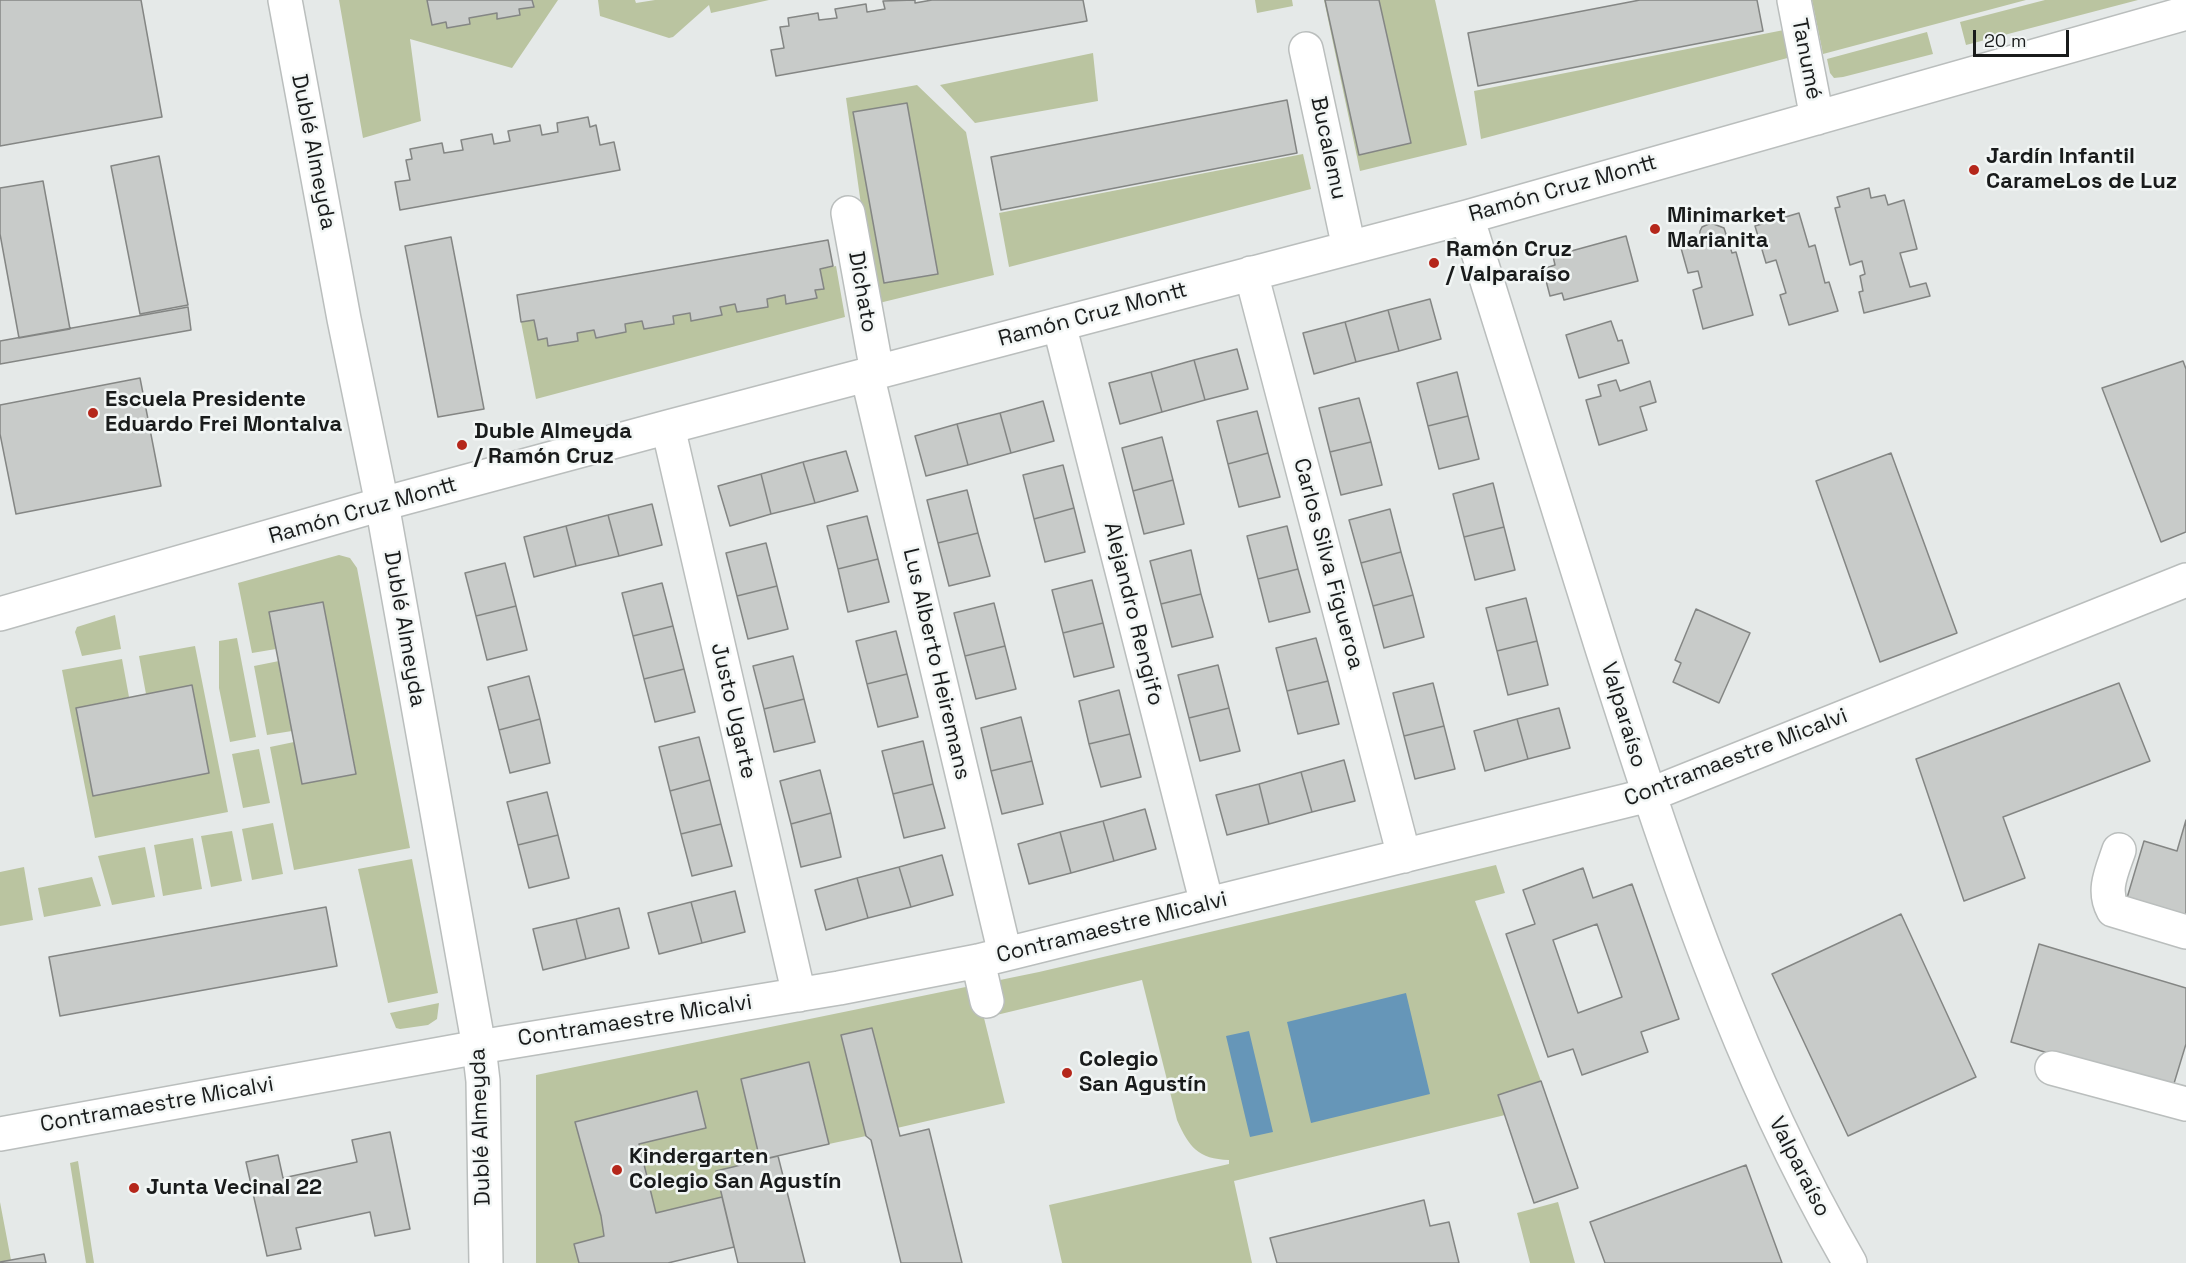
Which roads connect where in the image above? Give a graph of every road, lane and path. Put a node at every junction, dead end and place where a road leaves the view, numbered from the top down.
1 (285, 0) edge
2 (1794, 0) edge
3 (2186, 13) edge
4 (1306, 49) dead end
5 (1817, 118) junction
6 (848, 213) dead end
7 (1467, 217) junction
8 (1349, 248) junction
9 (1251, 273) junction
10 (1059, 324) junction
11 (872, 373) junction
12 (668, 427) junction
13 (382, 504) junction
14 (2186, 580) edge
15 (0, 614) edge
16 (1649, 795) junction
17 (2119, 850) dead end
18 (1404, 856) junction
19 (1207, 904) junction
20 (2186, 932) edge
21 (992, 957) junction
22 (799, 994) junction
23 (987, 1001) dead end
24 (479, 1047) junction
25 (2052, 1068) dead end
26 (2186, 1104) edge
27 (0, 1134) edge
28 (486, 1263) edge
29 (1850, 1263) edge

1 - 13 street, Dublé Almeyda
2 - 5 street, Tanumé
3 - 5 street, Ramón Cruz Montt
4 - 8 street, Bucalemu
5 - 7 street, Ramón Cruz Montt
6 - 11 street, Dichato
7 - 8 street, Ramón Cruz Montt
7 - 16 street, Valparaíso
8 - 9 street, Ramón Cruz Montt
9 - 10 street, Ramón Cruz Montt
9 - 18 street, Carlos Silva Figueroa
10 - 11 street, Ramón Cruz Montt
10 - 19 street, Alejandro Rengifo
11 - 12 street, Ramón Cruz Montt
11 - 21 street, Lus Alberto Heiremans
12 - 13 street, Ramón Cruz Montt
12 - 22 street, Justo Ugarte
13 - 15 street, Ramón Cruz Montt
13 - 24 street, Dublé Almeyda
14 - 16 street, Contramaestre Micalvi
16 - 18 street, Contramaestre Micalvi
16 - 29 street, Valparaíso
17 - 20 street
18 - 19 street, Contramaestre Micalvi
19 - 21 street, Contramaestre Micalvi
21 - 22 street, Contramaestre Micalvi
21 - 23 street, Lus Alberto Heiremans
22 - 24 street, Contramaestre Micalvi
24 - 27 street, Contramaestre Micalvi
24 - 28 street, Dublé Almeyda
25 - 26 street

